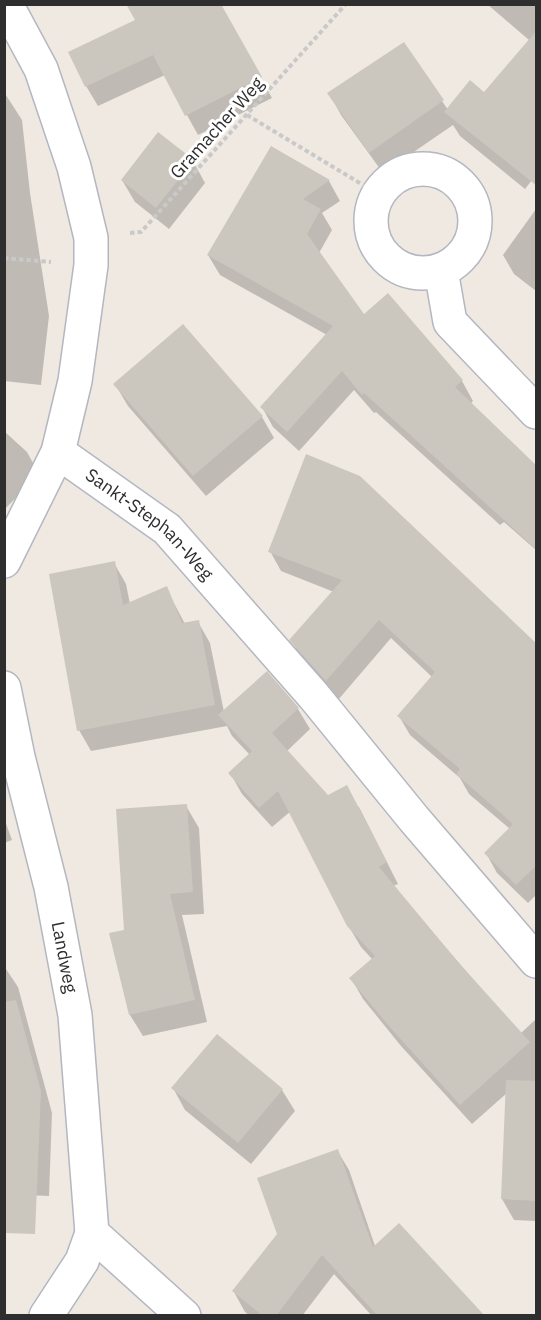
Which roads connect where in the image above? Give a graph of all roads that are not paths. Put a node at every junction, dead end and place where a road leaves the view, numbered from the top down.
1 (6, 4) edge
2 (441, 270) junction
3 (537, 412) edge
4 (58, 452) junction
5 (4, 561) edge
6 (4, 688) edge
7 (537, 961) edge
8 (92, 1233) junction
9 (46, 1316) edge
10 (184, 1316) edge

1 - 4 street
2 - 2 street
2 - 3 street
4 - 5 street
4 - 7 street, Sankt-Stephan-Weg
6 - 8 street, Landweg
8 - 9 street, Landweg
8 - 10 street

